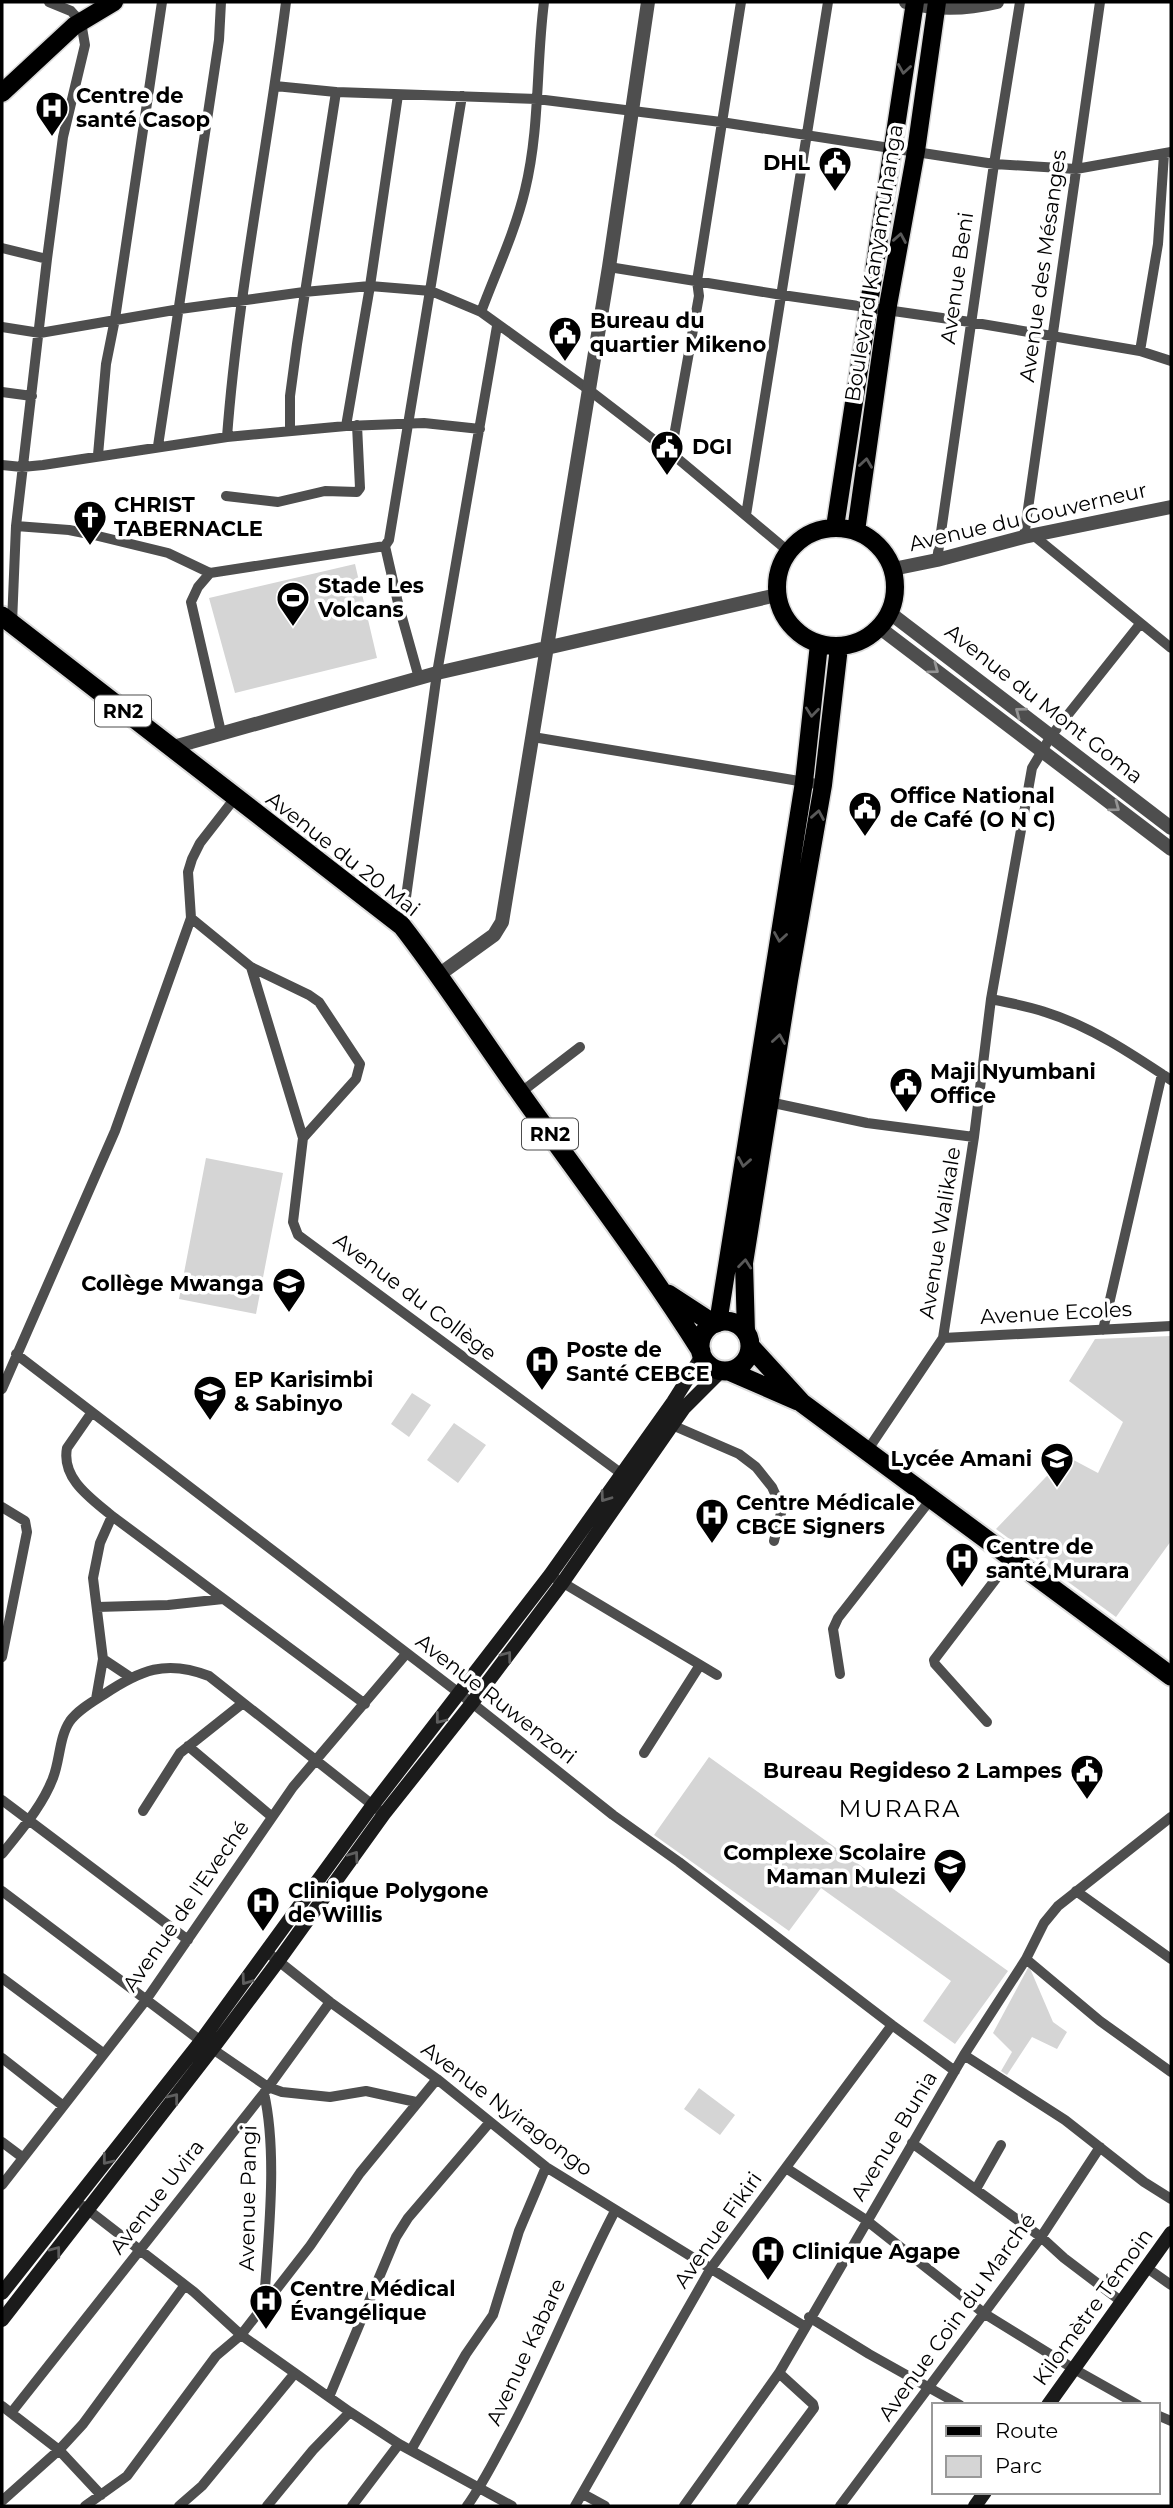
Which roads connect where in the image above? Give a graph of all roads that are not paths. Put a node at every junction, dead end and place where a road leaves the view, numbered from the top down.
1 (49, 2) edge
2 (162, 2) edge
3 (222, 2) edge
4 (286, 2) edge
5 (544, 2) edge
6 (648, 2) edge
7 (741, 2) edge
8 (828, 2) edge
9 (997, 2) edge
10 (1020, 2) edge
11 (1100, 2) edge
12 (109, 3) edge
13 (912, 3) edge
14 (937, 5) edge
15 (82, 22) junction
16 (275, 86) junction
17 (336, 92) junction
18 (2, 93) edge
19 (398, 95) junction
20 (462, 96) junction
21 (537, 99) junction
22 (633, 110) junction
23 (721, 122) junction
24 (806, 135) junction
25 (891, 148) junction
26 (915, 151) junction
27 (1168, 153) edge
28 (993, 163) junction
29 (1076, 169) junction
30 (1158, 244) junction
31 (1171, 246) edge
32 (2, 248) edge
33 (47, 258) junction
34 (609, 267) junction
35 (697, 281) junction
36 (370, 286) junction
37 (431, 291) junction
38 (304, 292) junction
39 (782, 295) junction
40 (241, 302) junction
41 (867, 308) junction
42 (180, 309) junction
43 (887, 311) junction
44 (481, 312) junction
45 (115, 319) junction
46 (970, 322) junction
47 (498, 326) junction
48 (2, 327) edge
49 (40, 333) junction
50 (1051, 336) junction
51 (1140, 351) junction
52 (1171, 361) edge
53 (589, 390) junction
54 (2, 392) edge
55 (32, 396) junction
56 (408, 423) junction
57 (352, 425) junction
58 (480, 429) junction
59 (290, 431) junction
60 (227, 437) junction
61 (158, 446) junction
62 (671, 453) junction
63 (98, 455) junction
64 (2, 465) edge
65 (22, 467) junction
66 (226, 496) dead end
67 (1171, 507) edge
68 (746, 515) junction
69 (16, 526) junction
70 (835, 527) junction
71 (856, 531) junction
72 (1029, 536) junction
73 (386, 545) junction
74 (788, 551) junction
75 (937, 560) junction
76 (893, 569) junction
77 (210, 573) junction
78 (777, 595) junction
79 (890, 612) junction
80 (5, 621) edge
81 (1140, 624) junction
82 (880, 628) junction
83 (820, 644) junction
84 (839, 647) junction
85 (547, 648) junction
86 (1171, 648) edge
87 (437, 673) junction
88 (419, 678) junction
89 (221, 732) junction
90 (1051, 736) junction
91 (533, 737) junction
92 (170, 748) junction
93 (1040, 751) junction
94 (804, 782) junction
95 (823, 785) junction
96 (235, 798) junction
97 (1171, 828) edge
98 (1171, 849) edge
99 (191, 918) junction
100 (402, 926) junction
101 (251, 967) junction
102 (440, 974) junction
103 (991, 999) junction
104 (580, 1047) dead end
105 (1166, 1077) edge
106 (520, 1093) junction
107 (769, 1102) junction
108 (974, 1137) junction
109 (303, 1138) junction
110 (664, 1292) junction
111 (716, 1323) junction
112 (1171, 1326) edge
113 (1103, 1331) junction
114 (943, 1338) junction
115 (748, 1339) junction
116 (702, 1353) junction
117 (16, 1354) junction
118 (725, 1371) junction
119 (2, 1389) edge
120 (802, 1403) junction
121 (92, 1412) junction
122 (672, 1425) junction
123 (867, 1451) junction
124 (622, 1474) junction
125 (931, 1499) junction
126 (2, 1507) edge
127 (112, 1516) junction
128 (774, 1541) dead end
129 (1011, 1559) junction
130 (557, 1579) junction
131 (223, 1600) junction
132 (97, 1607) junction
133 (406, 1654) junction
134 (2, 1657) edge
135 (103, 1659) junction
136 (700, 1665) junction
137 (839, 1674) dead end
138 (717, 1675) dead end
139 (1171, 1676) edge
140 (130, 1677) junction
141 (96, 1699) junction
142 (466, 1699) junction
143 (243, 1703) junction
144 (365, 1704) junction
145 (987, 1722) dead end
146 (188, 1745) junction
147 (644, 1753) dead end
148 (316, 1762) junction
149 (2, 1800) edge
150 (378, 1810) junction
151 (143, 1811) dead end
152 (271, 1816) junction
153 (1171, 1817) edge
154 (29, 1820) junction
155 (2, 1854) edge
156 (2, 1891) edge
157 (1076, 1891) junction
158 (188, 1940) junction
159 (273, 1956) junction
160 (1026, 1959) junction
161 (1171, 1959) edge
162 (2, 1978) edge
163 (146, 2000) junction
164 (330, 2002) junction
165 (892, 2025) junction
166 (207, 2045) junction
167 (103, 2053) junction
168 (964, 2055) junction
169 (2, 2058) edge
170 (955, 2070) junction
171 (1171, 2072) edge
172 (437, 2079) junction
173 (266, 2090) junction
174 (416, 2102) junction
175 (62, 2105) junction
176 (490, 2122) junction
177 (2, 2142) edge
178 (912, 2143) junction
179 (1002, 2145) dead end
180 (1100, 2147) junction
181 (22, 2157) junction
182 (546, 2167) junction
183 (786, 2168) junction
184 (2, 2185) edge
185 (976, 2189) junction
186 (1171, 2199) edge
187 (81, 2205) junction
188 (615, 2211) junction
189 (866, 2220) junction
190 (1171, 2233) edge
191 (1041, 2237) junction
192 (139, 2250) junction
193 (711, 2268) junction
194 (1147, 2268) junction
195 (4, 2284) edge
196 (185, 2285) junction
197 (1171, 2285) edge
198 (24, 2293) junction
199 (1122, 2302) junction
200 (264, 2304) junction
201 (985, 2314) junction
202 (2, 2320) edge
203 (807, 2322) junction
204 (242, 2335) junction
205 (1074, 2369) junction
206 (295, 2373) junction
207 (779, 2373) junction
208 (929, 2388) junction
209 (330, 2397) junction
210 (956, 2403) edge
211 (1049, 2403) edge
212 (1134, 2403) edge
213 (6, 2409) edge
214 (350, 2412) junction
215 (400, 2444) junction
216 (59, 2450) junction
217 (411, 2450) junction
218 (480, 2488) junction
219 (4, 2494) edge
220 (101, 2494) junction
221 (583, 2494) junction
222 (89, 2505) edge
223 (179, 2506) edge
224 (267, 2506) edge
225 (354, 2506) edge
226 (467, 2506) edge
227 (512, 2506) edge
228 (575, 2506) edge
229 (605, 2506) edge
230 (684, 2506) edge
231 (741, 2506) edge
232 (840, 2506) edge

1 - 15 street
2 - 45 street
3 - 42 street
4 - 16 street
5 - 21 street
6 - 22 street
7 - 23 street
8 - 24 street
9 - 14 street
10 - 28 street, Avenue Beni
11 - 29 street, Avenue des Mésanges
12 - 15 main road
13 - 14 street
13 -> 25 main road, Boulevard Kanyamuhanga
14 - 26 main road, Boulevard Kanyamuhanga
15 - 18 main road
15 - 33 street
16 - 17 street
16 - 40 street
17 - 19 street
17 - 38 street
19 - 20 street
19 - 36 street
20 - 21 street
20 - 37 street
21 - 22 street
21 - 44 street
22 - 23 street
22 - 34 street
23 - 24 street
23 - 35 street
24 - 25 street
24 - 39 street
25 - 26 street
25 - 41 main road, Boulevard Kanyamuhanga
26 - 28 street
43 -> 26 main road, Boulevard Kanyamuhanga
27 - 29 street
27 - 30 street
28 - 29 street
28 - 46 street, Avenue Beni
29 - 50 street, Avenue des Mésanges
30 - 31 street
30 - 51 street
32 - 33 street
33 - 49 street
34 - 35 street
34 - 53 street
35 - 39 street
35 - 62 street
36 - 37 street
36 - 38 street
36 - 57 street
37 - 44 street
37 - 56 street
38 - 40 street
38 - 59 street
39 - 41 street
39 - 68 street
40 - 42 street
40 - 60 street
41 - 43 street
41 - 70 main road, Boulevard Kanyamuhanga
42 - 45 street
42 - 61 street
43 - 46 street
71 -> 43 main road, Boulevard Kanyamuhanga
44 - 47 street
45 - 49 street
45 - 63 street
46 - 50 street
46 - 75 street, Avenue Beni
47 - 53 street
47 - 58 street
48 - 49 street
49 - 55 street
50 - 51 street
50 - 72 street, Avenue des Mésanges
51 - 52 street
53 - 62 street
53 - 85 street
54 - 55 street
55 - 65 street
56 - 57 street
56 - 58 street
56 - 73 street
57 - 59 street
57 - 66 street
58 - 87 street
59 - 60 street
60 - 61 street
61 - 63 street
62 - 68 street
63 - 65 street
64 - 65 street
65 - 69 street
67 - 72 street, Avenue du Gouverneur
68 - 74 street
69 - 77 street
69 - 80 street
70 - 71 main road
70 - 74 main road
71 - 76 main road
72 - 75 street, Avenue du Gouverneur
72 - 81 street
73 - 77 street
73 - 88 street
74 - 78 main road
75 - 76 street, Avenue du Gouverneur
76 - 79 main road
77 - 89 street
78 - 83 main road
78 - 85 street
79 - 82 main road
90 -> 79 street, Avenue du Mont Goma
80 - 92 highway, Avenue du 20 Mai / RN2
81 - 86 street
81 - 90 street, Avenue Walikale
82 - 84 main road
82 -> 93 street
83 - 84 main road
83 -> 94 main road
84 - 95 main road
85 - 87 street
85 - 91 street
87 - 88 street
87 - 100 street
88 - 89 street
89 - 92 street
90 - 93 street, Avenue Walikale
90 - 97 street, Avenue du Mont Goma
91 - 94 street
91 - 102 street
92 - 96 highway, Avenue du 20 Mai / RN2
93 -> 98 street
93 - 103 street, Avenue Walikale
94 - 95 street
94 -> 111 main road
107 -> 95 main road
96 - 99 street
96 - 100 highway, Avenue du 20 Mai / RN2
99 - 101 street
99 - 117 street
100 - 102 highway, Avenue du 20 Mai / RN2
101 - 109 street
101 - 109 street
102 - 106 highway, Avenue du 20 Mai / RN2
103 - 105 street
103 - 108 street, Avenue Walikale
104 - 106 street
105 - 113 street
106 - 110 highway, Avenue du 20 Mai / RN2
107 - 108 street
115 -> 107 main road
108 - 114 street, Avenue Walikale
109 - 124 street, Avenue du Collège
110 - 111 highway, RN2
110 - 116 highway, RN2
111 - 115 highway, RN2
111 - 116 highway
112 - 113 street, Avenue Ecoles
113 - 114 street, Avenue Ecoles
114 - 123 street, Avenue Walikale
115 - 118 highway
115 - 120 highway, RN2
116 - 118 highway, RN2
116 - 124 main road
117 - 119 street
117 - 121 street, Avenue Ruwenzori
118 - 120 highway, RN2
118 - 122 main road
120 - 123 highway, RN2
121 - 127 street
121 - 133 street, Avenue Ruwenzori
122 - 128 street
122 - 130 main road
123 - 125 highway, RN2
124 -> 130 main road
125 - 129 highway, RN2
125 - 137 street
126 - 134 street
127 - 131 street
127 - 132 street
129 - 139 highway, RN2
129 - 145 street
130 - 136 street
130 - 142 main road
131 - 132 street
131 - 144 street
132 - 135 street
133 - 142 street, Avenue Ruwenzori
133 - 144 street, Avenue de l'Eveché
135 - 140 street
135 - 141 street
136 - 138 street
136 - 147 street
140 - 141 street
140 - 143 street
141 - 154 street
142 - 150 main road
142 - 165 street, Avenue Ruwenzori
143 - 146 street
143 - 148 street
144 - 148 street, Avenue de l'Eveché
146 - 151 street
146 - 152 street
148 - 150 street
148 - 152 street, Avenue de l'Eveché
149 - 154 street
150 - 159 main road
152 - 158 street, Avenue de l'Eveché
153 - 157 street, Avenue Bunia
154 - 155 street
154 - 158 street
156 - 163 street
157 - 160 street, Avenue Bunia
157 - 161 street
158 - 163 street, Avenue de l'Eveché
159 - 164 street, Avenue Nyiragongo
159 - 166 main road
160 - 168 street, Avenue Bunia
160 - 171 street
162 - 167 street
163 - 166 street
163 - 167 street, Avenue de l'Eveché
164 - 172 street, Avenue Nyiragongo
164 - 173 street, Avenue Uvira
165 - 170 street, Avenue Ruwenzori
165 - 183 street, Avenue Fikiri
166 - 173 street
166 - 187 main road
167 - 175 street, Avenue de l'Eveché
168 - 170 street, Avenue Bunia
168 - 180 street
169 - 175 street
170 - 178 street, Avenue Bunia
172 - 174 street
172 - 176 street, Avenue Nyiragongo
173 - 174 street
173 - 192 street, Avenue Uvira
173 - 200 street, Avenue Pangi
174 - 200 street
175 - 181 street, Avenue de l'Eveché
176 - 182 street, Avenue Nyiragongo
176 - 209 street
177 - 181 street
178 - 185 street
178 - 189 street, Avenue Bunia
179 - 185 street
180 - 186 street
180 - 191 street, Avenue Coin du Marché
181 - 184 street, Avenue de l'Eveché
182 - 188 street, Avenue Nyiragongo
182 - 217 street
183 - 189 street
183 - 193 street, Avenue Fikiri
185 - 191 street
187 - 192 street
187 - 195 main road
198 -> 187 main road
188 - 193 street, Avenue Nyiragongo
188 - 218 street, Avenue Kabare
189 - 201 street
189 - 203 street, Avenue Bunia
190 - 194 main road, Kilomètre Témoin
191 - 199 street
191 - 201 street, Avenue Coin du Marché
192 - 196 street
192 - 213 street, Avenue Uvira
193 - 203 street, Avenue Nyiragongo
193 - 221 street, Avenue Fikiri
194 - 197 street
194 - 199 main road, Kilomètre Témoin
195 - 198 street
196 - 204 street
196 - 216 street
198 - 202 main road
199 - 205 main road, Kilomètre Témoin
200 - 204 street
201 - 205 street
201 - 208 street, Avenue Coin du Marché
203 - 207 street, Avenue Bunia
203 - 208 street, Avenue Nyiragongo
204 - 206 street
204 - 220 street
205 - 211 main road, Kilomètre Témoin
205 - 212 street
206 - 209 street
206 - 223 street
207 - 230 street, Avenue Bunia
207 - 231 street
208 - 210 street, Avenue Nyiragongo
208 - 232 street, Avenue Coin du Marché
209 - 214 street
213 - 216 street
214 - 215 street
214 - 224 street
215 - 217 street
215 - 225 street
216 - 219 street
216 - 220 street
217 - 218 street
218 - 226 street, Avenue Kabare
218 - 227 street
220 - 222 street
221 - 228 street, Avenue Fikiri
221 - 229 street

